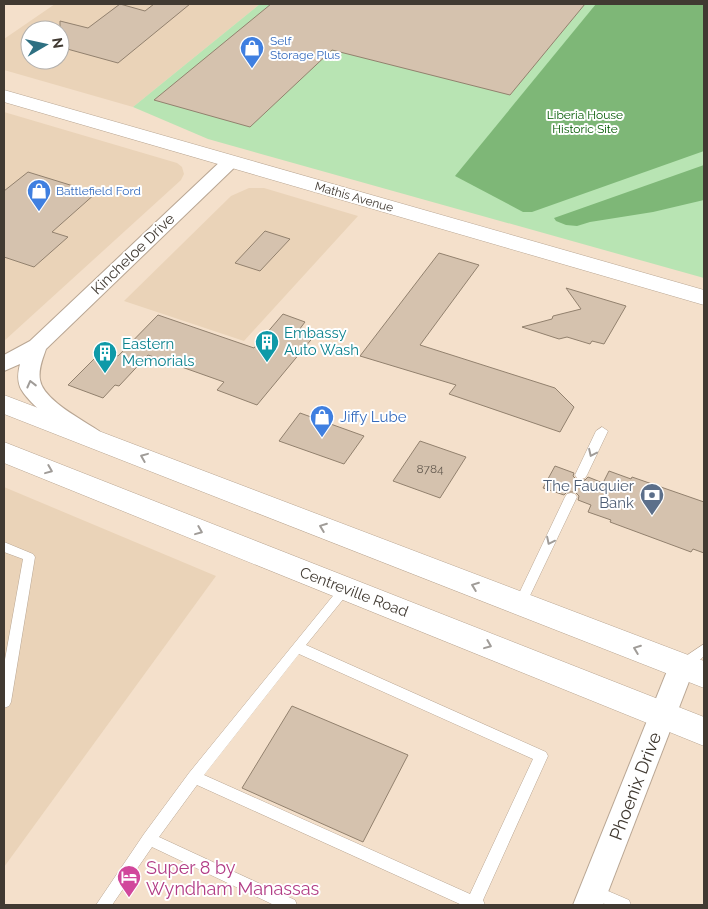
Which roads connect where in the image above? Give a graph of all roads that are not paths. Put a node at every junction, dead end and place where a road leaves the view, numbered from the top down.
1 (4, 96) edge
2 (230, 162) junction
3 (704, 298) edge
4 (37, 346) junction
5 (4, 364) edge
6 (4, 404) edge
7 (602, 431) dead end
8 (93, 437) junction
9 (4, 452) edge
10 (581, 475) dead end
11 (571, 497) dead end
12 (4, 547) edge
13 (345, 589) junction
14 (520, 604) junction
15 (297, 647) junction
16 (697, 664) edge
17 (4, 702) edge
18 (663, 716) junction
19 (704, 732) edge
20 (194, 777) junction
21 (149, 838) junction
22 (591, 898) edge
23 (476, 904) edge
24 (104, 905) edge
25 (290, 905) edge
26 (624, 905) edge

1 - 2 main road, Mathis Avenue
2 - 3 main road, Mathis Avenue
2 - 4 street, Kincheloe Drive
4 - 5 street, Kincheloe Drive
8 -> 4 street, Kincheloe Drive
6 - 8 main road
7 -> 10 lane
14 -> 8 main road
9 -> 13 main road, Centreville Road
11 -> 14 lane
12 - 17 lane
13 - 15 lane
13 -> 18 main road, Centreville Road
16 -> 14 main road
15 - 20 lane
15 - 23 lane
16 - 18 street, Phoenix Drive
18 - 19 main road, Centreville Road
18 - 22 street, Phoenix Drive
20 - 21 lane
20 - 23 lane
21 - 24 lane
21 - 25 lane
22 - 26 lane

